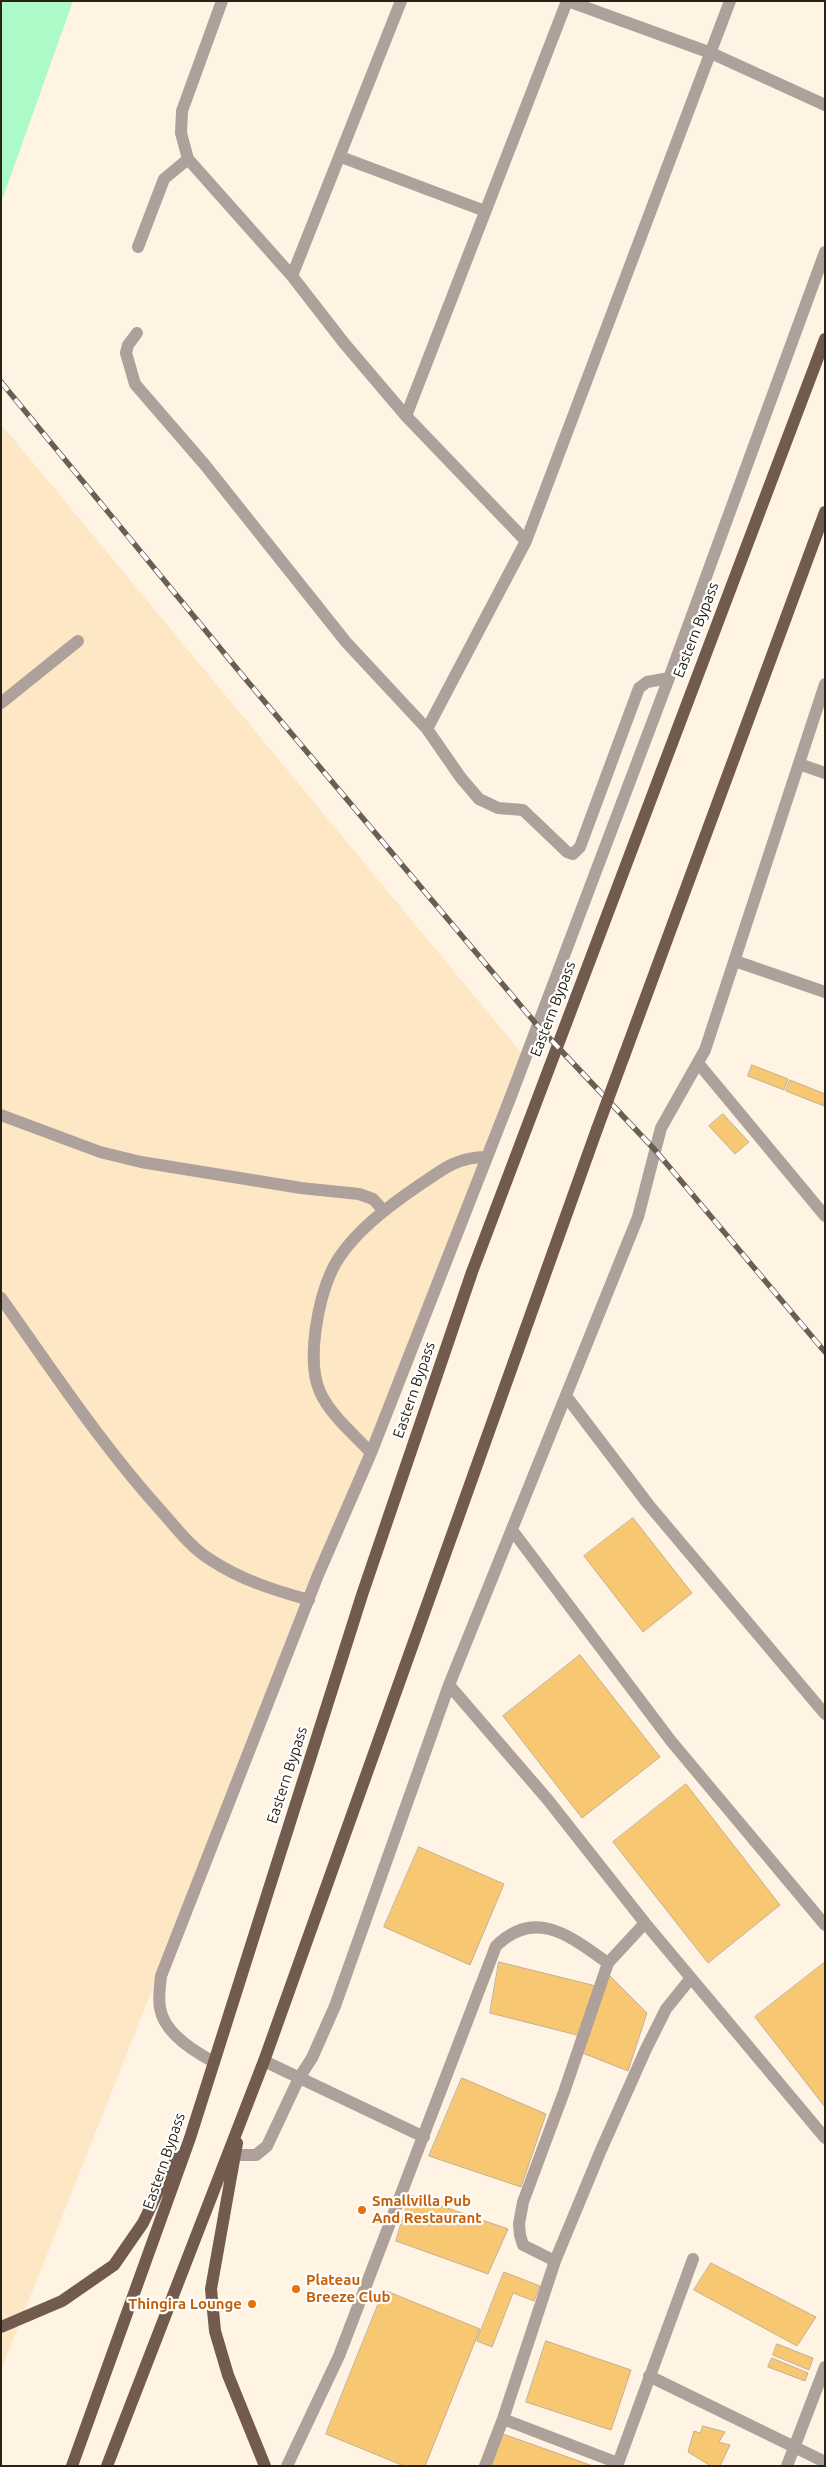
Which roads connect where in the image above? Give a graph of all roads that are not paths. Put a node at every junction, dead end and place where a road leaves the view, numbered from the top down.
1 (222, 1) edge
2 (401, 1) edge
3 (568, 1) edge
4 (730, 1) edge
5 (711, 53) junction
6 (825, 105) edge
7 (341, 157) junction
8 (188, 158) junction
9 (485, 211) junction
10 (138, 247) dead end
11 (825, 252) edge
12 (292, 276) junction
13 (137, 333) dead end
14 (825, 338) edge
15 (406, 416) junction
16 (825, 512) edge
17 (526, 541) junction
18 (78, 641) dead end
19 (669, 678) junction
20 (825, 684) edge
21 (1, 702) edge
22 (426, 729) junction
23 (799, 764) junction
24 (825, 773) edge
25 (735, 961) junction
26 (825, 992) edge
27 (698, 1063) junction
28 (1, 1116) edge
29 (486, 1157) junction
30 (383, 1210) junction
31 (825, 1216) edge
32 (1, 1298) edge
33 (566, 1396) junction
34 (371, 1453) junction
35 (512, 1530) junction
36 (309, 1600) junction
37 (449, 1685) junction
38 (825, 1714) edge
39 (645, 1923) junction
40 (825, 1925) edge
41 (608, 1963) junction
42 (691, 1978) junction
43 (264, 2061) junction
44 (214, 2062) junction
45 (299, 2078) junction
46 (240, 2118) junction
47 (424, 2137) junction
48 (190, 2138) junction
49 (825, 2138) edge
50 (234, 2155) junction
51 (693, 2260) dead end
52 (555, 2261) junction
53 (1, 2327) edge
54 (825, 2367) edge
55 (649, 2376) junction
56 (503, 2419) junction
57 (795, 2447) junction
58 (825, 2462) edge
59 (617, 2464) edge
60 (72, 2466) edge
61 (107, 2466) edge
62 (266, 2466) edge
63 (287, 2466) edge
64 (484, 2466) edge
65 (787, 2466) edge

1 - 8 street
2 - 7 street
3 - 5 street
3 - 9 street
4 - 5 street
5 - 6 street
5 - 17 street
7 - 9 street
7 - 12 street
8 - 10 street
8 - 12 street
9 - 15 street
11 - 19 street
12 - 15 street
13 - 22 street
14 - 44 main road, Eastern Bypass
15 - 17 street
16 - 43 main road, bridge
17 - 22 street
18 - 21 street
19 - 22 street
19 - 29 street
20 - 23 street
23 - 24 street
23 - 25 street
25 - 26 street
25 - 27 street
27 - 31 street
27 - 33 street
28 - 30 street
29 - 30 street
29 - 34 street
30 - 34 street
32 - 36 street
33 - 35 street
33 - 38 street
34 - 36 street
35 - 37 street
35 - 40 street
36 - 44 street
37 - 39 street
37 - 45 street
39 - 41 street
39 - 42 street
41 - 47 street
41 - 52 street
42 - 49 street
42 - 52 street
43 - 45 street
43 - 46 main road
44 - 48 main road, Eastern Bypass
45 - 47 street
45 - 50 street
46 - 50 main road
46 - 61 main road
47 - 63 street
48 - 53 main road
48 - 60 main road, Eastern Bypass
50 - 62 main road
51 - 55 street
52 - 56 street
54 - 57 street
55 - 57 street
55 - 59 street
56 - 59 street
56 - 64 street
57 - 58 street
57 - 65 street

